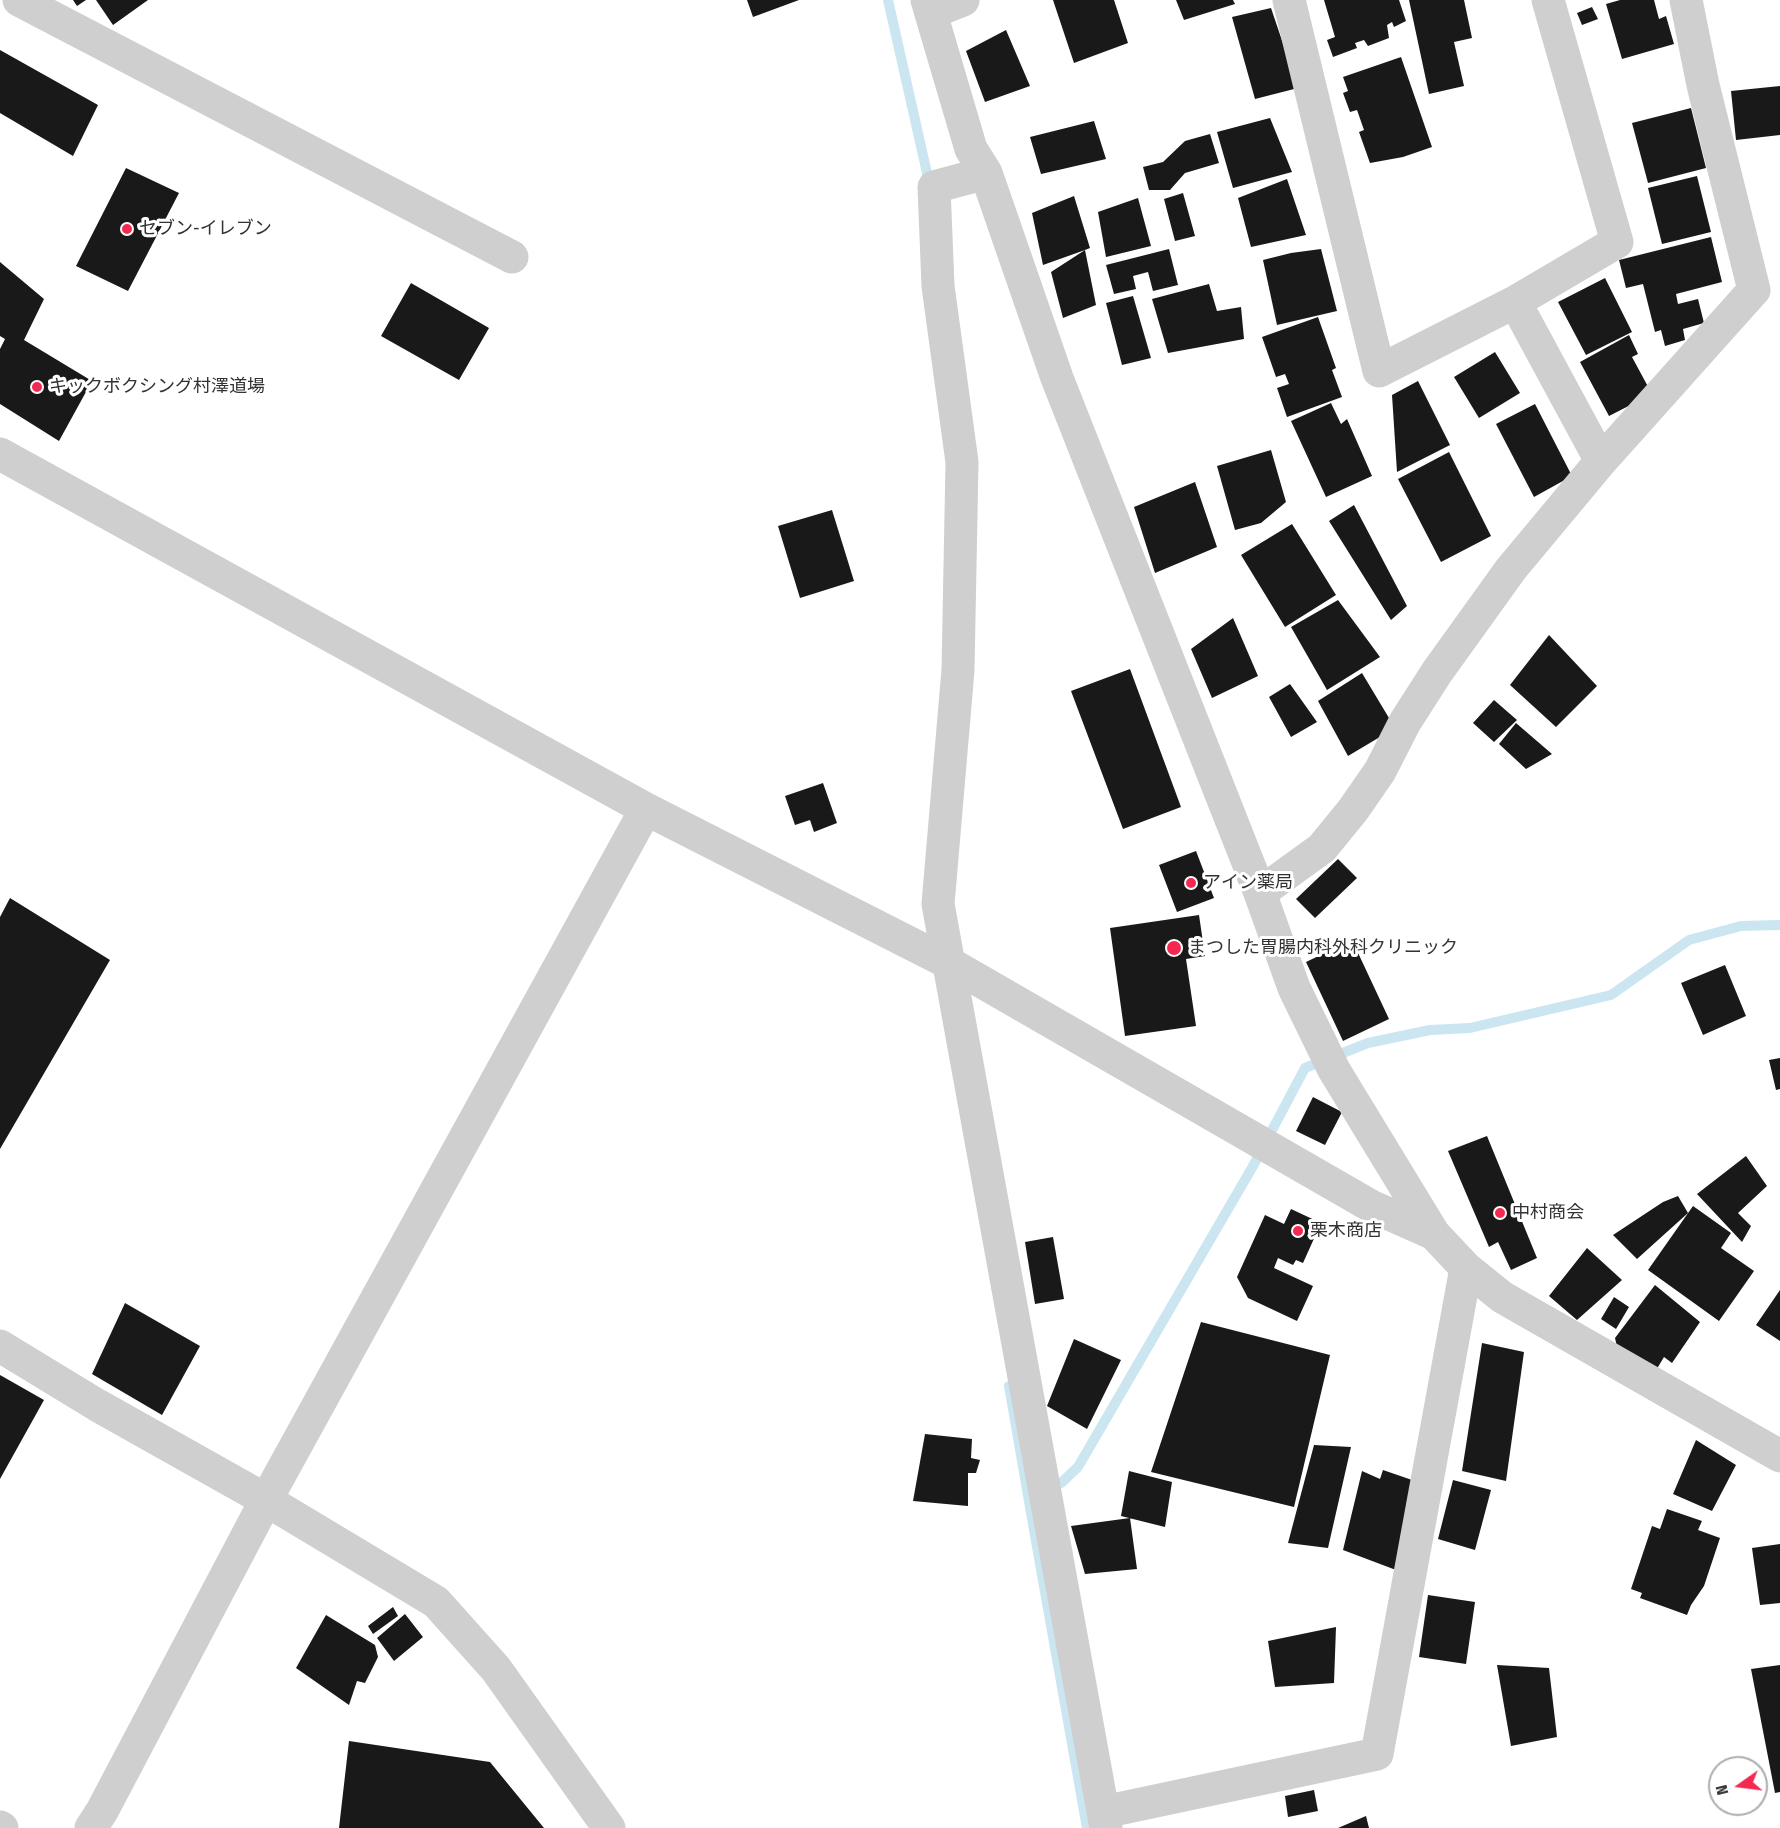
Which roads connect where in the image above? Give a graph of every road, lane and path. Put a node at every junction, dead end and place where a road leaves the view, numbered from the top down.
1 (19, 0) edge
2 (963, 0) edge
3 (1289, 0) edge
4 (1548, 0) edge
5 (1686, 0) edge
6 (929, 6) edge
7 (986, 173) junction
8 (512, 257) dead end
9 (1515, 302) junction
10 (0, 454) edge
11 (1601, 461) junction
12 (646, 809) junction
13 (1260, 893) junction
14 (949, 963) junction
15 (1434, 1234) junction
16 (1466, 1268) junction
17 (0, 1346) edge
18 (1780, 1456) edge
19 (266, 1500) junction
20 (1105, 1820) edge
21 (91, 1828) edge
22 (609, 1828) edge

1 - 8 street
2 - 6 street
3 - 9 street
4 - 9 street
5 - 11 street
6 - 7 street
7 - 13 street
7 - 14 street
9 - 11 street
10 - 12 street
11 - 13 street
12 - 14 street
12 - 19 street
13 - 15 street
14 - 15 street
14 - 20 street
15 - 16 street
16 - 18 street
16 - 20 street
17 - 19 street
19 - 21 street
19 - 22 street

